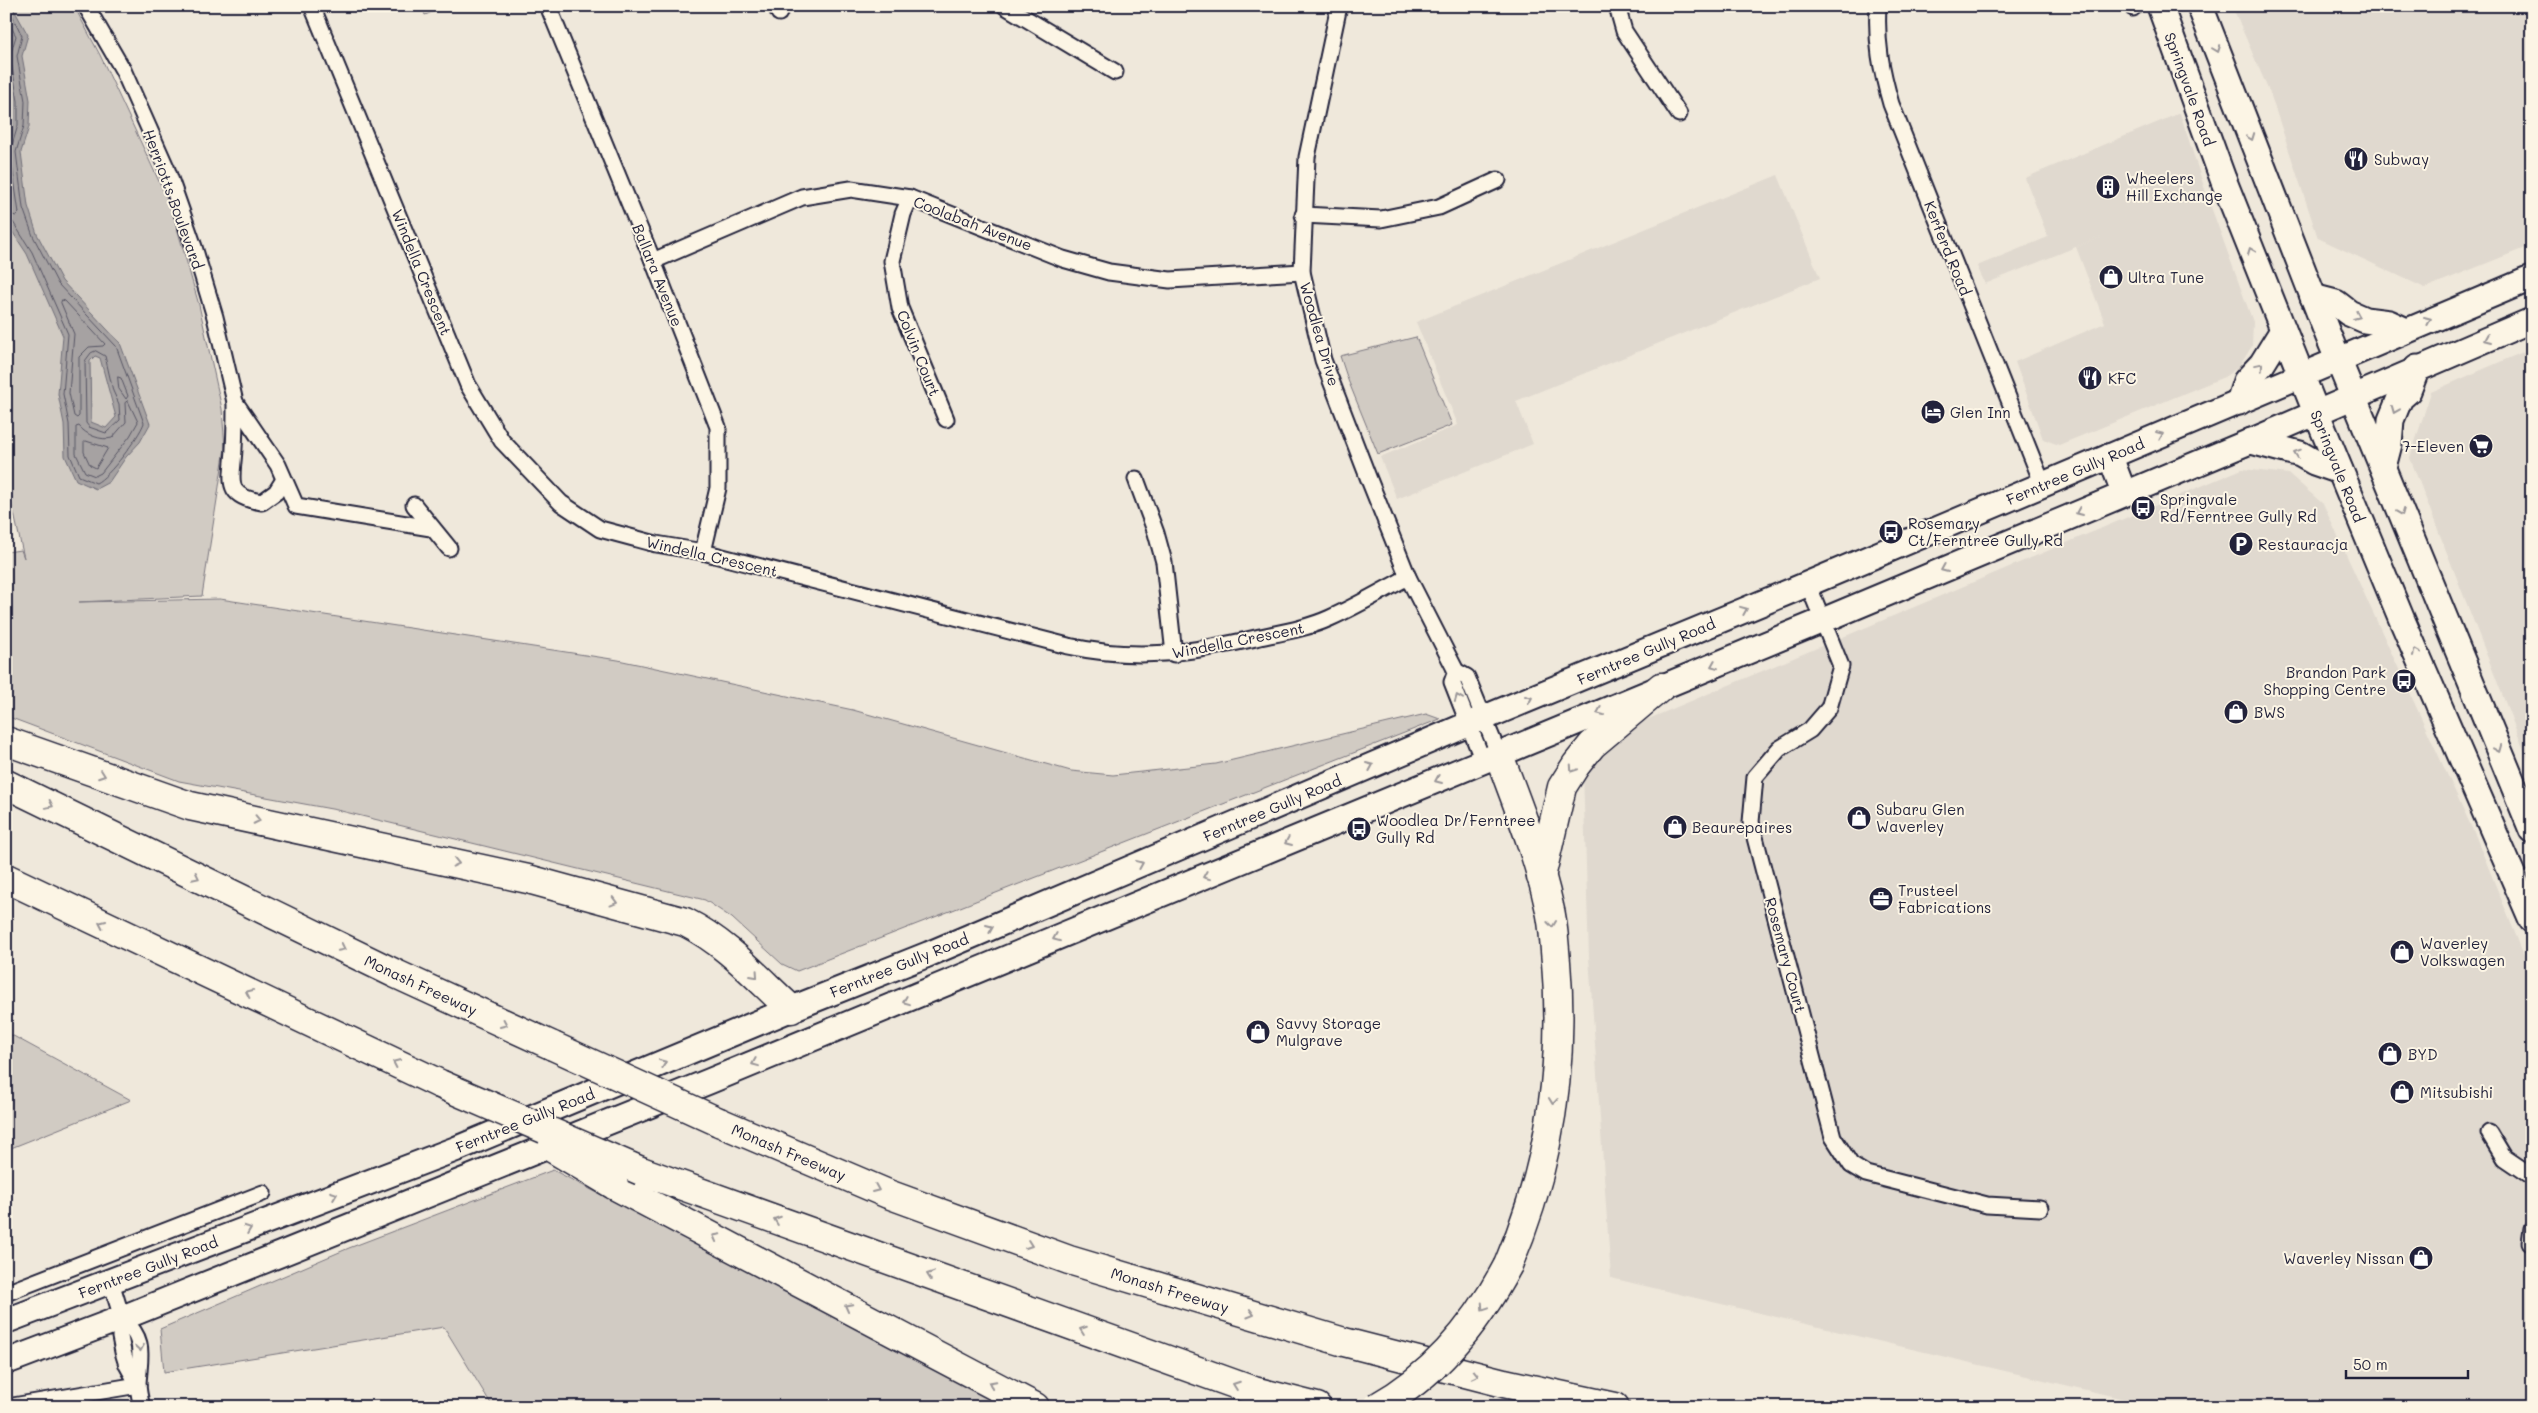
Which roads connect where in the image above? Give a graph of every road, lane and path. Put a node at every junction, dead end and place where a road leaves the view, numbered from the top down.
1 (86, 6) edge
2 (312, 6) edge
3 (548, 6) edge
4 (1005, 6) edge
5 (1339, 6) edge
6 (1617, 6) edge
7 (1878, 6) edge
8 (2160, 6) edge
9 (2200, 6) edge
10 (1116, 72) dead end
11 (1679, 114) dead end
12 (1498, 180) dead end
13 (910, 198) junction
14 (1303, 215) junction
15 (653, 261) junction
16 (1302, 272) junction
17 (2532, 278) edge
18 (2313, 297) junction
19 (2532, 320) edge
20 (2283, 330) junction
21 (2404, 330) junction
22 (2338, 359) junction
23 (2418, 368) junction
24 (2301, 376) junction
25 (2353, 396) junction
26 (235, 402) junction
27 (2239, 402) junction
28 (2316, 412) junction
29 (946, 419) dead end
30 (2251, 441) junction
31 (2110, 456) junction
32 (2383, 467) junction
33 (2340, 471) junction
34 (1136, 479) dead end
35 (283, 481) junction
36 (2044, 485) junction
37 (2124, 494) junction
38 (262, 502) junction
39 (414, 505) dead end
40 (296, 506) junction
41 (431, 528) junction
42 (449, 548) dead end
43 (703, 552) junction
44 (1408, 577) junction
45 (1808, 584) junction
46 (1824, 620) junction
47 (1174, 654) junction
48 (1661, 687) junction
49 (1476, 721) junction
50 (6, 741) edge
51 (1491, 758) junction
52 (6, 784) edge
53 (2528, 821) edge
54 (2493, 827) junction
55 (1541, 877) junction
56 (6, 878) edge
57 (2532, 920) edge
58 (791, 1009) junction
59 (440, 1084) junction
60 (2489, 1133) dead end
61 (2532, 1177) edge
62 (263, 1193) dead end
63 (2040, 1208) dead end
64 (110, 1282) junction
65 (8, 1293) edge
66 (48, 1306) junction
67 (122, 1318) junction
68 (6, 1321) edge
69 (6, 1362) edge
70 (138, 1384) junction
71 (7, 1407) edge
72 (142, 1407) edge
73 (1035, 1407) edge
74 (1317, 1407) edge
75 (1377, 1407) edge
76 (1615, 1407) edge

1 - 26 street, Herriotts Boulevard
2 - 43 street, Windella Crescent
3 - 15 street, Ballara Avenue
4 - 10 street
5 - 14 street, Woodlea Drive
6 - 11 street
7 - 36 street, Kerferd Road
20 -> 8 highway, Springvale Road
9 -> 18 highway
12 - 14 street
13 - 15 street, Coolabah Avenue
13 - 16 street, Coolabah Avenue
13 - 29 street, Colvin Court
14 - 16 street, Woodlea Drive
15 - 43 street, Ballara Avenue
16 - 44 street, Woodlea Drive
21 -> 17 main road, Ferntree Gully Road
18 -> 21 highway
18 - 22 highway
19 -> 23 main road
20 - 24 highway, Springvale Road
27 -> 20 highway
21 - 22 main road, Ferntree Gully Road
22 - 24 main road, Ferntree Gully Road
22 - 25 highway
23 - 25 main road
23 -> 32 highway
24 - 27 main road, Ferntree Gully Road
24 - 28 highway, Springvale Road
25 - 28 main road
25 - 32 highway
26 - 35 street, Herriotts Boulevard
26 - 38 street, Herriotts Boulevard
31 -> 27 main road, Ferntree Gully Road
28 - 30 main road
28 - 33 highway, Springvale Road
33 -> 30 highway
30 - 37 main road
31 - 36 main road, Ferntree Gully Road
31 - 37 main road
32 -> 53 highway
54 -> 33 highway, Springvale Road
34 - 47 street
35 - 38 street
35 - 40 street, Herriotts Boulevard
36 - 45 main road, Ferntree Gully Road
37 -> 46 main road
38 - 40 street, Herriotts Boulevard
39 - 41 street
40 - 41 street, Herriotts Boulevard
41 - 42 street
43 - 47 street, Windella Crescent
44 - 47 street, Windella Crescent
44 - 49 street, Woodlea Drive
45 - 46 street, Rosemary Court
49 -> 45 main road, Ferntree Gully Road
46 -> 48 main road
46 - 63 street, Rosemary Court
48 -> 51 main road
48 -> 55 highway
49 - 51 street, Woodlea Drive
58 -> 49 main road, Ferntree Gully Road
50 -> 58 highway
51 - 55 highway
51 -> 67 main road
52 -> 76 highway, Monash Freeway, bridge
53 - 54 highway
54 - 57 highway, Springvale Road
55 -> 75 highway, bridge
59 -> 56 highway
64 -> 58 main road, Ferntree Gully Road
73 -> 59 highway, bridge
74 -> 59 highway, bridge
60 - 61 street
62 - 65 street
64 - 66 main road, Ferntree Gully Road
64 - 67 street
65 - 66 street
66 - 68 main road, Ferntree Gully Road
67 - 69 main road
67 - 70 street
70 - 71 street
70 - 72 street

